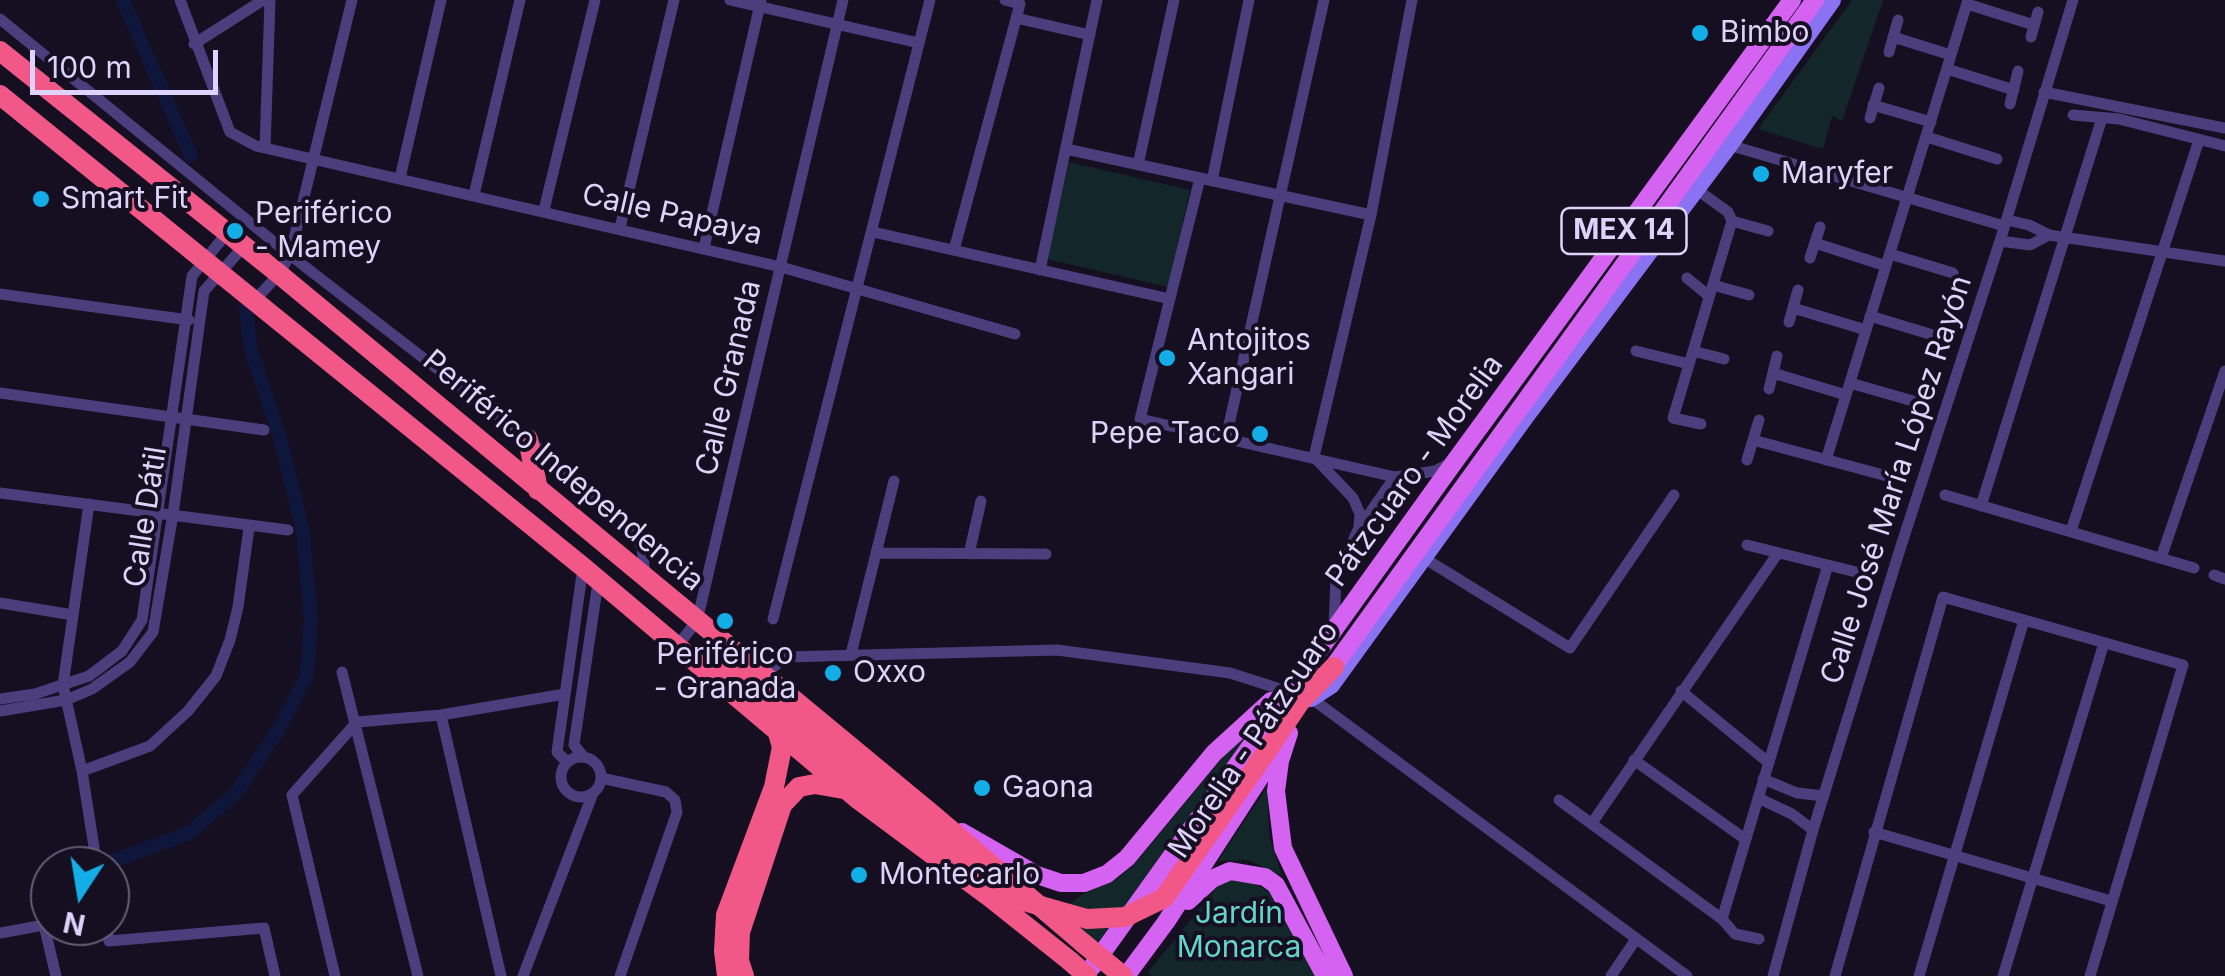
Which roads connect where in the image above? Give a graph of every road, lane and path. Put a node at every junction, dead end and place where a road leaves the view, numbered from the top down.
1 (180, 0) edge
2 (266, 0) edge
3 (352, 0) edge
4 (440, 0) edge
5 (520, 0) edge
6 (595, 0) edge
7 (674, 0) edge
8 (730, 0) edge
9 (842, 0) edge
10 (930, 0) edge
11 (1005, 0) edge
12 (1097, 0) edge
13 (1174, 0) edge
14 (1249, 0) edge
15 (1324, 0) edge
16 (1412, 0) edge
17 (1792, 0) edge
18 (1815, 0) edge
19 (1832, 0) edge
20 (2073, 0) edge
21 (1968, 2) edge
22 (760, 3) edge
23 (0, 18) edge
24 (1016, 18) junction
25 (1898, 20) dead end
26 (837, 24) junction
27 (2035, 25) dead end
28 (1090, 36) junction
29 (1894, 37) junction
30 (920, 43) junction
31 (194, 44) junction
32 (0, 51) edge
33 (1889, 52) dead end
34 (1951, 55) junction
35 (1947, 69) junction
36 (2018, 72) dead end
37 (1879, 88) dead end
38 (2014, 90) junction
39 (2044, 92) junction
40 (0, 95) edge
41 (2010, 104) dead end
42 (2072, 115) dead end
43 (2102, 118) junction
44 (1931, 122) junction
45 (2225, 128) edge
46 (1927, 137) junction
47 (2199, 140) junction
48 (1729, 146) junction
49 (2225, 146) edge
50 (265, 148) junction
51 (1066, 149) junction
52 (314, 158) junction
53 (1997, 159) dead end
54 (1138, 165) junction
55 (400, 178) junction
56 (1206, 180) junction
57 (1696, 189) junction
58 (474, 195) junction
59 (1282, 196) junction
60 (1908, 198) junction
61 (544, 210) junction
62 (1371, 215) junction
63 (1732, 221) junction
64 (2005, 223) junction
65 (1820, 227) dead end
66 (620, 228) junction
67 (1768, 231) dead end
68 (227, 232) junction
69 (873, 232) junction
70 (2049, 235) junction
71 (2065, 236) junction
72 (2000, 241) junction
73 (1815, 243) junction
74 (244, 246) junction
75 (704, 248) junction
76 (954, 250) junction
77 (2164, 250) junction
78 (290, 256) junction
79 (1810, 258) dead end
80 (1888, 260) junction
81 (2225, 261) edge
82 (782, 266) junction
83 (212, 268) junction
84 (1040, 270) junction
85 (1952, 273) dead end
86 (279, 274) junction
87 (1686, 278) dead end
88 (856, 288) junction
89 (1711, 290) junction
90 (1798, 290) dead end
91 (0, 294) edge
92 (1749, 295) dead end
93 (1170, 298) junction
94 (254, 301) junction
95 (1793, 308) junction
96 (1870, 316) junction
97 (186, 319) junction
98 (200, 321) junction
99 (1789, 322) dead end
100 (1866, 330) junction
101 (1014, 334) dead end
102 (1936, 336) dead end
103 (1636, 351) dead end
104 (1693, 351) junction
105 (1777, 356) dead end
106 (1724, 360) dead end
107 (1689, 364) junction
108 (2225, 371) edge
109 (1772, 373) junction
110 (1768, 389) dead end
111 (1848, 389) junction
112 (0, 394) edge
113 (1914, 401) dead end
114 (172, 416) junction
115 (186, 418) junction
116 (1759, 420) dead end
117 (1701, 424) dead end
118 (264, 430) dead end
119 (1226, 438) junction
120 (528, 439) junction
121 (1753, 440) junction
122 (1314, 457) junction
123 (1748, 460) dead end
124 (1826, 460) junction
125 (1455, 461) junction
126 (1887, 476) dead end
127 (1395, 477) junction
128 (894, 481) dead end
129 (538, 490) junction
130 (0, 492) edge
131 (1674, 495) dead end
132 (1945, 495) dead end
133 (981, 501) dead end
134 (90, 504) junction
135 (1981, 506) junction
136 (159, 512) junction
137 (173, 514) junction
138 (249, 528) junction
139 (288, 530) dead end
140 (1358, 530) junction
141 (2071, 531) junction
142 (1747, 545) dead end
143 (876, 553) junction
144 (1778, 553) junction
145 (970, 554) junction
146 (1046, 554) dead end
147 (1420, 556) junction
148 (2161, 558) junction
149 (1828, 565) junction
150 (2194, 568) dead end
151 (1860, 573) dead end
152 (590, 574) junction
153 (645, 578) junction
154 (0, 602) edge
155 (73, 615) junction
156 (773, 620) dead end
157 (2024, 620) junction
158 (697, 621) junction
159 (1334, 630) junction
160 (2104, 643) junction
161 (682, 649) junction
162 (851, 654) junction
163 (1310, 662) junction
164 (1334, 666) junction
165 (342, 672) dead end
166 (568, 673) junction
167 (584, 674) junction
168 (762, 676) junction
169 (63, 686) junction
170 (1283, 690) junction
171 (1682, 691) junction
172 (566, 694) junction
173 (1310, 698) junction
174 (0, 699) edge
175 (66, 700) junction
176 (0, 711) edge
177 (441, 715) junction
178 (357, 722) junction
179 (778, 732) junction
180 (1289, 733) junction
181 (583, 756) junction
182 (1634, 760) junction
183 (567, 762) junction
184 (1769, 763) junction
185 (82, 771) junction
186 (601, 778) junction
187 (1763, 779) junction
188 (847, 790) junction
189 (593, 793) junction
190 (1797, 793) junction
191 (1824, 796) junction
192 (1758, 798) junction
193 (1558, 800) dead end
194 (1792, 814) junction
195 (928, 823) junction
196 (1592, 823) junction
197 (1813, 830) junction
198 (1874, 832) junction
199 (1745, 840) junction
200 (94, 846) edge
201 (1954, 855) junction
202 (2032, 877) junction
203 (2110, 900) junction
204 (1722, 919) junction
205 (1166, 922) junction
206 (0, 929) edge
207 (130, 939) edge
208 (1636, 939) junction
209 (1760, 939) dead end
210 (1081, 971) edge
211 (56, 976) edge
212 (275, 976) edge
213 (335, 976) edge
214 (418, 976) edge
215 (501, 976) edge
216 (522, 976) edge
217 (620, 976) edge
218 (728, 976) edge
219 (744, 976) edge
220 (1124, 976) edge
221 (1324, 976) edge
222 (1344, 976) edge
223 (1611, 976) edge
224 (1687, 976) edge
225 (1773, 976) edge
226 (1835, 976) edge
227 (1919, 976) edge
228 (2002, 976) edge
229 (2090, 976) edge

1 - 31 street
2 - 31 street
2 - 50 street
3 - 52 street
4 - 55 street
5 - 58 street
6 - 61 street
7 - 66 street
8 - 22 street
9 - 26 street, Calle Granada
10 - 30 street
11 - 24 street
12 - 28 street
13 - 54 street
14 - 56 street
15 - 59 street
16 - 62 street
17 - 125 main road, Pátzcuaro - Morelia / MEX 14
18 - 147 main road, Morelia - Pátzcuaro
19 - 48 street
20 - 39 street, Calle José María López Rayón
21 - 27 street
21 - 34 street
22 - 26 street
22 - 75 street
23 - 78 street
24 - 28 street
24 - 76 street
25 - 29 street
26 - 30 street
26 - 82 street, Calle Granada
28 - 51 street
29 - 33 street
29 - 34 street
30 - 69 street
31 - 50 street
32 - 68 highway, Periférico Independencia
34 - 35 street
35 - 38 street
35 - 44 street
36 - 38 street
37 - 44 street
38 - 41 street
39 - 45 street
39 - 64 street, Calle José María López Rayón
40 - 83 highway, Periférico Independencia
42 - 43 street
43 - 47 street
43 - 71 street
44 - 46 street
46 - 53 street
46 - 60 street
47 - 49 street
47 - 77 street
48 - 57 street
48 - 60 street
50 - 52 street, Calle Papaya
51 - 54 street
51 - 84 street
52 - 55 street, Calle Papaya
52 - 78 street
54 - 56 street
55 - 58 street, Calle Papaya
56 - 59 street
56 - 93 street
57 - 63 street
57 - 147 street
58 - 61 street, Calle Papaya
59 - 62 street
59 - 119 street
60 - 64 street
60 - 80 street
61 - 66 street, Calle Papaya
62 - 122 street
63 - 67 street
63 - 89 street
64 - 70 street
64 - 72 street, Calle José María López Rayón
65 - 73 street
66 - 75 street, Calle Papaya
68 - 74 highway, Periférico Independencia
68 - 83 street, Calle Dátil
69 - 76 street
69 - 88 street
70 - 71 street
70 - 72 street
71 - 77 street
71 - 135 street
72 - 191 street, Calle José María López Rayón
73 - 79 street
73 - 80 street
74 - 83 street, Calle Dátil
74 - 86 highway, Periférico Independencia
75 - 82 street, Calle Papaya
76 - 84 street
77 - 81 street
77 - 141 street
78 - 86 street
78 - 120 street
80 - 85 street
80 - 96 street
82 - 88 street, Calle Papaya
82 - 158 street, Calle Granada
83 - 94 highway, Periférico Independencia
83 - 97 street, Calle Dátil
83 - 98 street, Calle Dátil
84 - 93 street
86 - 94 street
86 - 129 highway, Periférico Independencia
87 - 89 street
88 - 101 street, Calle Papaya
88 - 156 street
89 - 92 street
89 - 104 street
90 - 95 street
91 - 97 street
93 - 119 street
94 - 152 highway, Periférico Independencia
95 - 99 street
95 - 100 street
96 - 100 street
96 - 102 street
97 - 98 street
97 - 114 street, Calle Dátil
98 - 115 street, Calle Dátil
100 - 111 street
103 - 107 street
104 - 106 street
104 - 107 street
105 - 109 street
107 - 117 street
108 - 148 street
109 - 110 street
109 - 111 street
111 - 113 street
111 - 124 street
112 - 114 street
114 - 115 street
114 - 136 street, Calle Dátil
115 - 118 street
115 - 137 street, Calle Dátil
116 - 121 street
119 - 122 street
120 - 129 highway
120 - 153 street
121 - 123 street
121 - 124 street
122 - 127 street
122 - 140 street
124 - 126 street
125 - 127 street
125 - 159 main road, Pátzcuaro - Morelia / MEX 14
127 - 140 street
128 - 143 street
129 - 153 highway, Periférico Independencia
130 - 134 street
131 - 147 street
132 - 135 street
133 - 145 street
134 - 136 street
134 - 155 street
135 - 141 street
136 - 137 street
136 - 169 street, Calle Dátil
137 - 138 street
137 - 175 street, Calle Dátil
138 - 139 street
138 - 185 street
140 - 159 street
141 - 148 street
142 - 144 street
143 - 145 street
143 - 162 street
144 - 149 street
144 - 171 street
145 - 146 street
147 - 164 main road, Morelia - Pátzcuaro
147 - 173 street
148 - 150 street
149 - 151 street
149 - 184 street
152 - 161 highway, Periférico Independencia
152 - 166 street
152 - 167 street
153 - 158 highway, Periférico Independencia
154 - 155 street
155 - 169 street
157 - 160 street
157 - 198 street
157 - 201 street
158 - 161 street, Calle Granada
158 - 168 highway, Periférico Independencia
159 - 163 main road, Pátzcuaro - Morelia / MEX 14
160 - 202 street
160 - 203 street
161 - 179 highway, Periférico Independencia
161 - 195 highway
162 - 168 street
162 - 170 street
163 - 170 main road
163 - 210 main road, Pátzcuaro - Morelia / MEX 14
164 - 173 main road, Morelia - Pátzcuaro
164 - 195 highway, bridge
165 - 178 street
166 - 167 street
166 - 172 street
167 - 181 street
168 - 195 highway, Periférico Independencia
169 - 174 street, Calle Dátil
169 - 175 street
170 - 195 main road
171 - 182 street
171 - 184 street
172 - 177 street
172 - 183 street
173 - 180 main road, Morelia - Pátzcuaro
173 - 208 street
175 - 176 street, Calle Dátil
175 - 185 street
177 - 178 street
177 - 215 street
178 - 213 street
178 - 214 street
179 - 188 highway, Periférico Independencia
179 - 218 highway
180 - 205 main road, Morelia - Pátzcuaro
180 - 222 main road
181 - 183 street
181 - 186 street
182 - 196 street
182 - 199 street
183 - 189 street
184 - 187 street
185 - 200 street
186 - 189 street
186 - 217 street
187 - 190 street
187 - 192 street
188 - 210 highway, Periférico Independencia
188 - 219 highway
189 - 216 street
190 - 191 street
190 - 194 street
191 - 197 street, Calle José María López Rayón
192 - 194 street
192 - 199 street
193 - 196 street
194 - 197 street
195 - 220 highway, Periférico Independencia, bridge
196 - 204 street
197 - 225 street, Calle José María López Rayón
198 - 201 street
198 - 226 street
199 - 204 street
201 - 202 street
201 - 227 street
202 - 203 street
202 - 228 street
203 - 229 street
204 - 209 street
205 - 220 main road, Morelia - Pátzcuaro
205 - 221 main road
206 - 211 street
207 - 212 street
208 - 223 street
208 - 224 street

